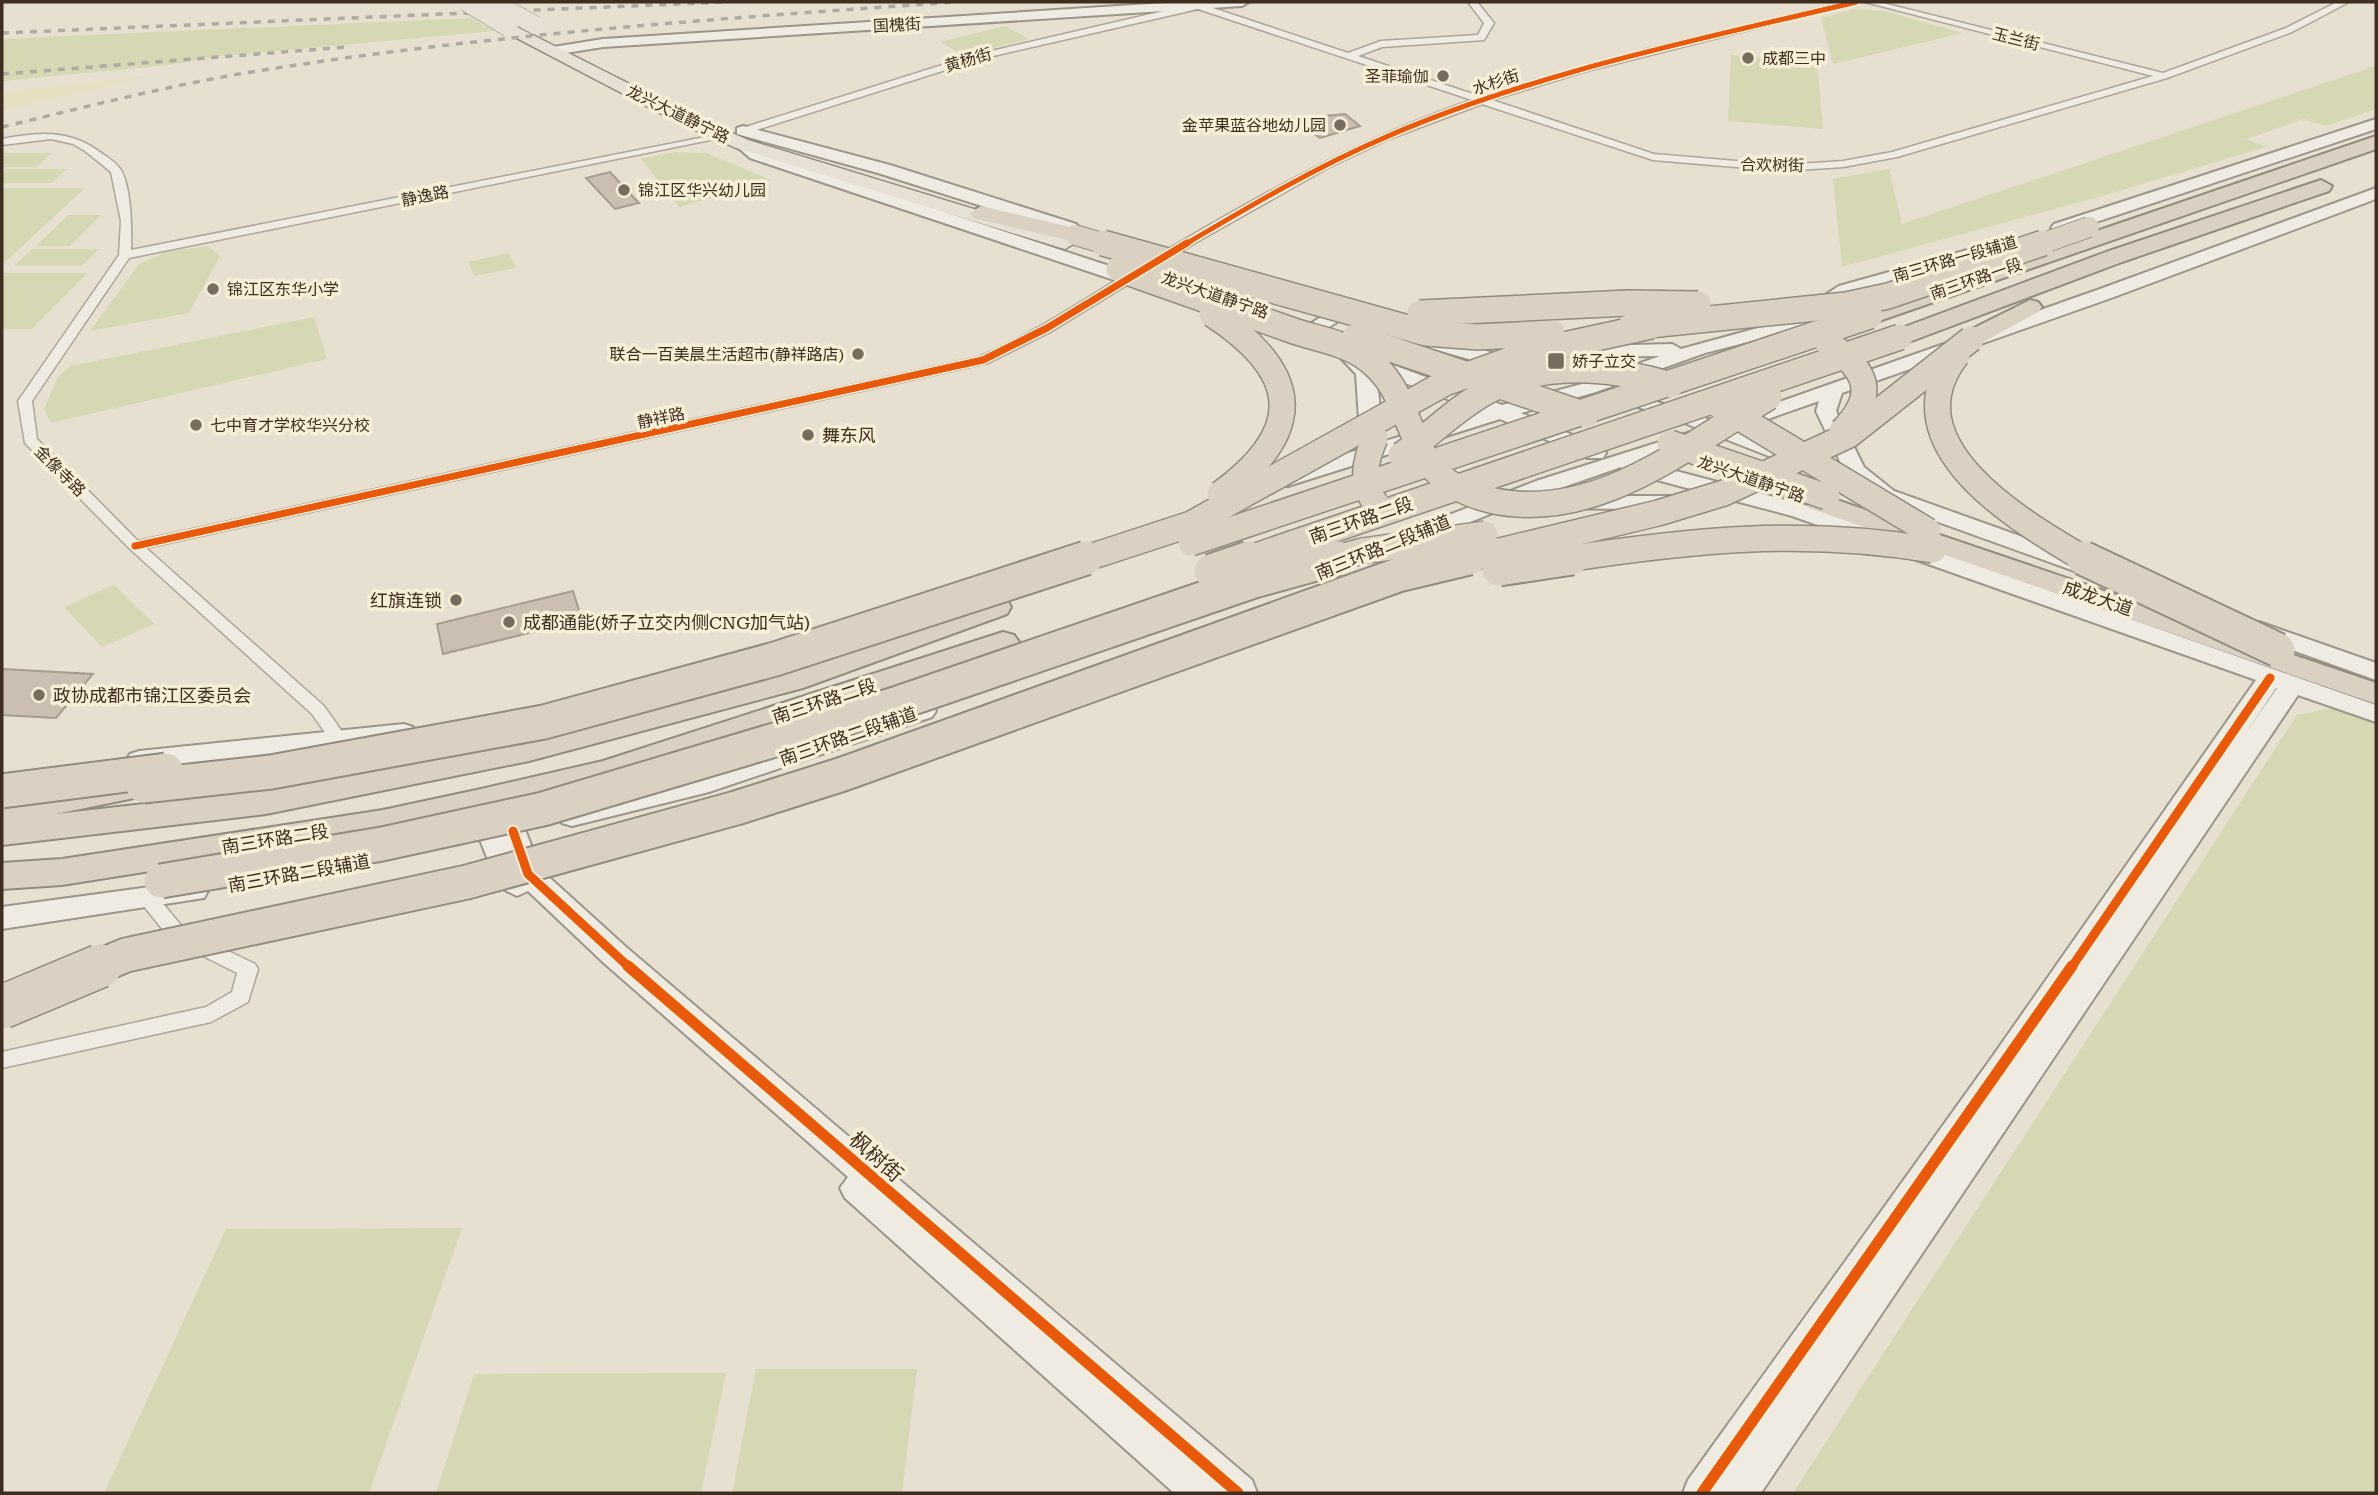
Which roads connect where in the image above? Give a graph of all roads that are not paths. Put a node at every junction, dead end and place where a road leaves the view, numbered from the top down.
1 (467, 2) edge
2 (493, 2) edge
3 (1242, 2) edge
4 (1472, 2) edge
5 (1856, 2) edge
6 (1869, 2) edge
7 (2344, 2) edge
8 (1198, 6) junction
9 (575, 46) junction
10 (553, 51) junction
11 (1351, 55) junction
12 (2163, 76) junction
13 (1481, 101) junction
14 (2376, 124) edge
15 (736, 137) junction
16 (2, 142) edge
17 (2376, 142) edge
18 (2244, 186) junction
19 (2376, 194) edge
20 (2376, 204) edge
21 (981, 213) joint
22 (2376, 213) edge
23 (2318, 214) junction
24 (1008, 228) joint
25 (1066, 241) junction
26 (125, 255) junction
27 (1170, 255) junction
28 (1129, 279) junction
29 (1175, 290) junction
30 (1286, 295) junction
31 (1347, 306) junction
32 (1651, 326) junction
33 (1276, 331) junction
34 (1971, 339) junction
35 (1437, 344) junction
36 (1868, 347) junction
37 (1698, 349) junction
38 (1348, 355) junction
39 (1589, 388) junction
40 (1833, 390) junction
41 (1397, 408) junction
42 (1501, 412) junction
43 (1576, 415) joint
44 (1718, 430) junction
45 (1622, 431) joint
46 (1666, 446) joint
47 (1812, 454) junction
48 (1357, 459) junction
49 (1612, 461) junction
50 (1298, 475) junction
51 (1887, 496) junction
52 (1494, 504) junction
53 (1815, 504) junction
54 (1293, 510) junction
55 (1467, 513) junction
56 (1658, 513) junction
57 (1928, 531) junction
58 (135, 546) junction
59 (1108, 551) junction
60 (1611, 552) junction
61 (2280, 668) junction
62 (2376, 672) edge
63 (2376, 683) edge
64 (2376, 694) edge
65 (892, 705) junction
66 (2376, 714) edge
67 (526, 716) junction
68 (461, 736) junction
69 (339, 740) junction
70 (184, 771) junction
71 (2, 775) edge
72 (2, 784) edge
73 (2, 791) edge
74 (314, 794) junction
75 (2, 816) edge
76 (2, 833) edge
77 (502, 833) junction
78 (2, 876) edge
79 (155, 890) junction
80 (2, 898) edge
81 (2, 918) edge
82 (2, 1007) edge
83 (2, 1060) edge
84 (1202, 1493) edge
85 (1238, 1493) edge
86 (1702, 1493) edge
87 (1738, 1493) edge

1 - 10 main road, 龙兴大道静宁路, bridge
2 - 9 main road, 龙兴大道静宁路, bridge
3 - 8 main road, 国槐街
4 - 11 street
5 - 13 street, 水杉街
6 - 12 street, 玉兰街
7 - 12 street, 合欢树街
8 - 9 main road, 国槐街
8 - 11 street, 合欢树街
8 - 15 street, 黄杨街
9 - 10 main road, 国槐街
9 - 15 main road, 龙兴大道静宁路
10 - 15 main road, 龙兴大道静宁路
11 - 13 street, 合欢树街
12 - 13 street, 合欢树街
13 - 27 street, 水杉街
14 - 37 main road, 南三环路一段辅道
15 - 21 main road, 龙兴大道静宁路
15 - 24 main road, 龙兴大道静宁路
15 - 26 street, 静逸路
15 - 27 main road
15 - 28 main road
16 - 26 street
17 - 18 highway, 南三环路一段
18 - 32 highway, bridge
18 - 43 highway, 南三环路一段, bridge
19 - 20 main road
19 - 23 main road
21 - 25 highway
22 - 23 main road
23 - 40 main road
24 - 25 highway
25 - 29 highway, bridge
25 - 30 highway, bridge
25 - 53 highway, 龙兴大道静宁路, bridge
26 - 58 street, 金像寺路
27 - 28 street, 静祥路
27 - 31 main road
28 - 33 main road
28 - 58 street, 静祥路
29 - 36 highway, bridge
29 - 59 highway, bridge
30 - 32 highway, bridge
30 - 47 highway, bridge
31 - 33 main road
31 - 35 main road
32 - 41 highway, bridge
33 - 38 main road
34 - 36 highway, 南三环路一段, bridge
34 - 47 highway, bridge
34 - 61 highway, bridge
35 - 37 main road
35 - 39 main road
36 - 45 highway, 南三环路一段, bridge
37 - 39 main road, 南三环路一段辅道
38 - 42 main road
38 - 50 main road
39 - 42 main road, 南三环路一段辅道
39 - 44 main road
40 - 44 main road
40 - 51 main road
41 - 59 highway, bridge
41 - 60 highway, bridge
42 - 48 main road
42 - 49 main road
43 - 54 highway, 南三环路二段, bridge
44 - 46 main road
44 - 51 main road
45 - 78 highway, 南三环路二段, bridge
46 - 49 main road, 南三环路二段辅道
47 - 56 highway, bridge
48 - 50 main road
48 - 55 main road
49 - 52 main road, 南三环路二段辅道
49 - 53 main road
50 - 67 main road
51 - 62 main road
52 - 53 main road
52 - 55 main road, 南三环路二段辅道
53 - 57 highway, 成龙大道, bridge
53 - 61 highway, 成龙大道
54 - 57 highway, bridge
54 - 74 highway, 南三环路二段, bridge
55 - 77 main road, 南三环路二段辅道
56 - 65 highway, bridge
56 - 82 highway, bridge
57 - 61 highway, 成龙大道, bridge
58 - 69 street, 金像寺路
59 - 68 highway, bridge
60 - 61 highway, bridge
60 - 65 highway, bridge
61 - 63 highway, 成龙大道
61 - 64 highway, 成龙大道
61 - 66 main road
61 - 86 main road
61 - 87 main road
65 - 79 highway, bridge
67 - 69 main road
67 - 70 main road
68 - 73 highway, bridge
68 - 75 highway, bridge
69 - 71 main road
70 - 72 main road
70 - 74 highway
74 - 76 highway, 南三环路二段
77 - 79 main road, 南三环路二段辅道
77 - 84 main road, 枫树街
77 - 85 main road, 枫树街
79 - 80 highway
79 - 81 main road, 南三环路二段辅道
79 - 83 street

